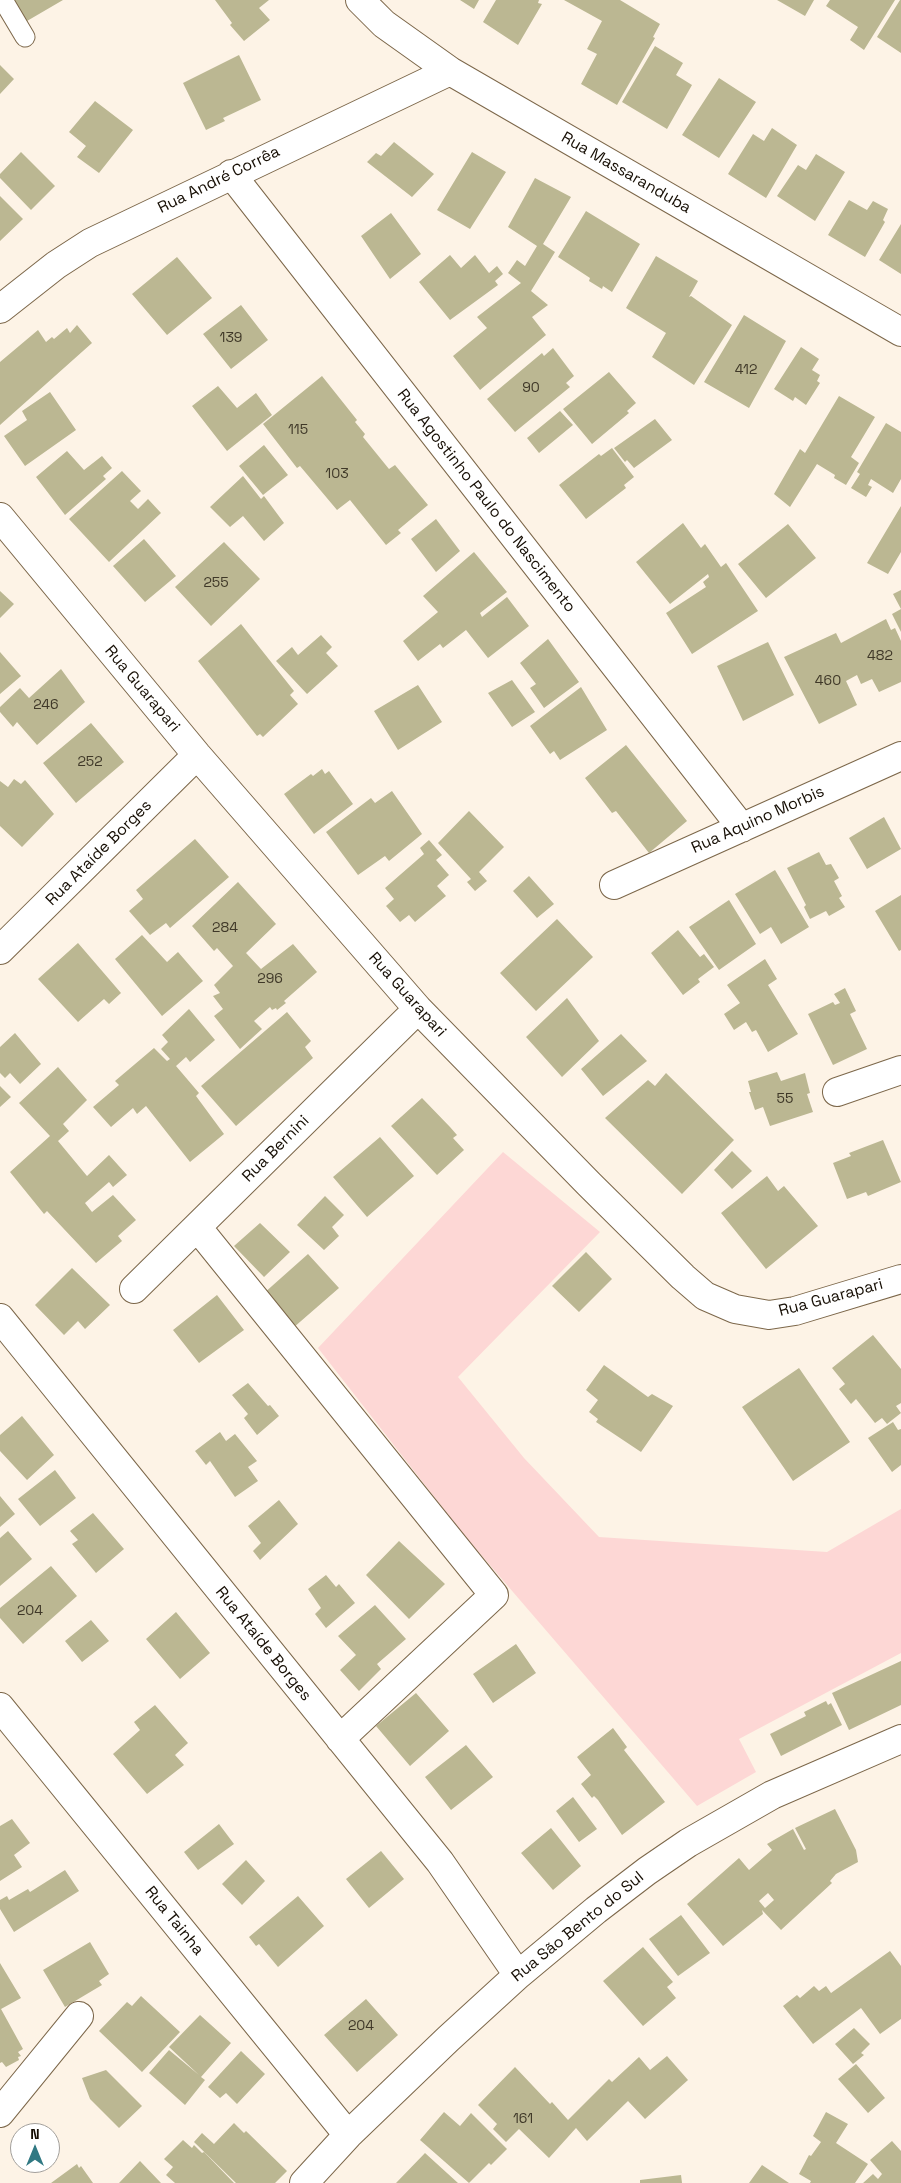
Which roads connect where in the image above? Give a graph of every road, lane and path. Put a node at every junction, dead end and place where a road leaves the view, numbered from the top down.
1 (3, 0) edge
2 (360, 0) edge
3 (25, 37) dead end
4 (450, 71) junction
5 (230, 174) junction
6 (0, 309) edge
7 (901, 332) edge
8 (0, 517) edge
9 (197, 756) junction
10 (901, 756) edge
11 (742, 828) junction
12 (614, 885) dead end
13 (0, 950) edge
14 (418, 1009) junction
15 (901, 1070) edge
16 (837, 1092) dead end
17 (197, 1228) junction
18 (901, 1279) edge
19 (134, 1290) dead end
20 (0, 1318) edge
21 (0, 1707) edge
22 (340, 1739) junction
23 (901, 1739) edge
24 (518, 1975) junction
25 (80, 2016) dead end
26 (0, 2113) edge
27 (348, 2135) junction
28 (304, 2183) edge

1 - 3 lane
2 - 4 street, Rua Massaranduba
4 - 5 street, Rua André Corrêa
4 - 7 street, Rua Massaranduba
5 - 6 street, Rua André Corrêa
5 - 11 street, Rua Agostinho Paulo do Nascimento
8 - 9 street, Rua Guarapari
9 - 13 street, Rua Ataíde Borges
9 - 14 street, Rua Guarapari
10 - 11 street, Rua Aquino Morbis
11 - 12 street, Rua Aquino Morbis
14 - 17 street, Rua Bernini
14 - 18 street, Rua Guarapari
15 - 16 street
17 - 19 street, Rua Bernini
17 - 22 street
20 - 22 street, Rua Ataíde Borges
21 - 27 street, Rua Tainha
22 - 24 street, Rua Ataíde Borges
23 - 24 street, Rua São Bento do Sul
24 - 27 street, Rua São Bento do Sul
25 - 26 street
27 - 28 street, Rua São Bento do Sul

